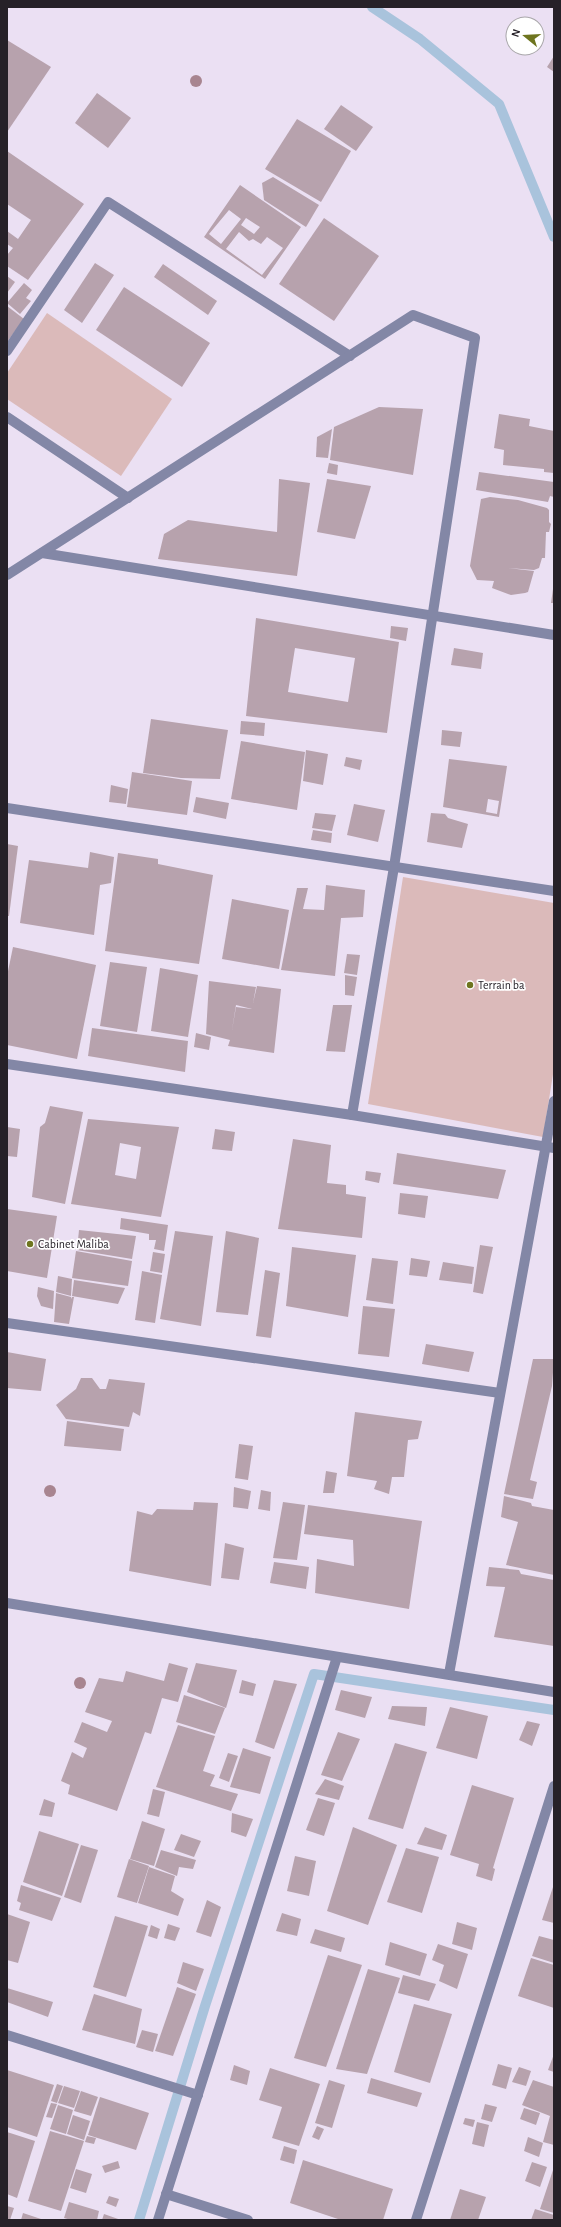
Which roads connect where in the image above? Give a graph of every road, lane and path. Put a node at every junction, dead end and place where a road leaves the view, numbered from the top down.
1 (7, 351) edge
2 (350, 356) junction
3 (7, 417) edge
4 (128, 498) junction
5 (42, 553) junction
6 (7, 575) edge
7 (433, 615) junction
8 (554, 635) edge
9 (7, 808) edge
10 (394, 867) junction
11 (554, 891) edge
12 (7, 1064) edge
13 (554, 1101) edge
14 (352, 1115) junction
15 (550, 1148) edge
16 (7, 1323) edge
17 (500, 1393) junction
18 (7, 1603) edge
19 (337, 1657) junction
20 (449, 1674) junction
21 (554, 1692) edge
22 (554, 1786) edge
23 (7, 2035) edge
24 (198, 2095) junction
25 (166, 2194) junction
26 (158, 2220) edge
27 (248, 2220) edge
28 (416, 2220) edge

1 - 2 street
2 - 4 street
2 - 7 street
3 - 4 street
4 - 5 street
5 - 6 street
5 - 7 street
7 - 8 street
7 - 10 street
9 - 10 street
10 - 11 street
10 - 14 street
12 - 14 street
13 - 15 street
14 - 15 street
15 - 17 street
16 - 17 street
17 - 20 street
18 - 19 street
19 - 20 street
19 - 24 street
20 - 21 street
22 - 28 street
23 - 24 street
24 - 25 street
25 - 26 street
25 - 27 street

